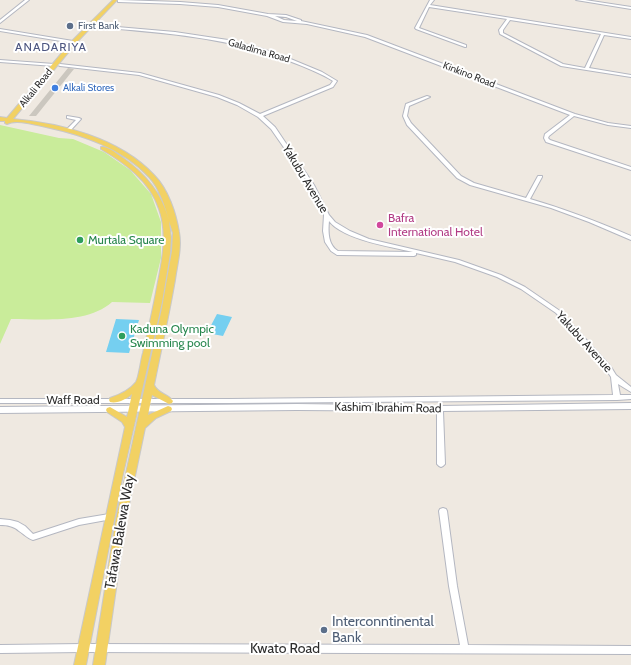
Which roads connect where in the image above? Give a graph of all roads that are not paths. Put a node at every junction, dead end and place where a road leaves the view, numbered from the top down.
1 (26, 0) edge
2 (118, 0) edge
3 (432, 0) edge
4 (578, 0) edge
5 (600, 2) edge
6 (428, 6) junction
7 (631, 8) edge
8 (509, 19) junction
9 (0, 22) edge
10 (95, 26) junction
11 (0, 30) edge
12 (603, 34) junction
13 (631, 38) edge
14 (76, 42) junction
15 (465, 46) dead end
16 (0, 61) edge
17 (57, 65) junction
18 (587, 68) junction
19 (631, 76) edge
20 (428, 97) dead end
21 (18, 113) junction
22 (573, 115) junction
23 (260, 116) junction
24 (69, 117) dead end
25 (6, 121) edge
26 (30, 122) junction
27 (631, 127) edge
28 (68, 130) junction
29 (631, 169) edge
30 (540, 176) dead end
31 (527, 200) junction
32 (326, 215) junction
33 (631, 238) edge
34 (424, 254) junction
35 (614, 377) junction
36 (149, 383) junction
37 (140, 384) junction
38 (631, 390) edge
39 (631, 397) edge
40 (617, 398) junction
41 (487, 399) junction
42 (113, 400) junction
43 (0, 401) edge
44 (134, 405) junction
45 (145, 405) junction
46 (169, 405) junction
47 (631, 406) edge
48 (490, 408) junction
49 (440, 409) junction
50 (0, 410) edge
51 (110, 410) junction
52 (129, 426) junction
53 (140, 427) junction
54 (441, 464) dead end
55 (443, 511) dead end
56 (109, 517) junction
57 (0, 522) edge
58 (84, 648) junction
59 (102, 648) junction
60 (0, 649) edge
61 (465, 650) junction
62 (631, 650) edge
63 (80, 665) edge
64 (98, 665) edge

1 - 9 street
2 - 10 main road, Alkali Road
2 - 14 main road, Alkali Road
2 - 22 street, Kinkino Road
3 - 6 street
4 - 5 street
5 - 7 street
6 - 8 street
6 - 15 street
8 - 12 street
8 - 18 street
10 - 14 main road, Alkali Road
10 - 23 street, Galadima Road
11 - 14 street
12 - 13 street
12 - 18 street
14 - 17 main road, Alkali Road
16 - 17 street, Yakubu Avenue
17 - 21 main road, Alkali Road
17 - 23 street, Yakubu Avenue
18 - 19 street
20 - 31 street
21 - 25 main road
21 - 25 main road, Alkali Road
21 - 26 main road
22 - 27 street, Kinkino Road
22 - 29 street
23 - 32 street, Yakubu Avenue
24 - 28 street
25 - 26 main road, Tafawa Balewa Way
25 - 37 main road, Tafawa Balewa Way
26 - 28 main road, Tafawa Balewa Way
28 - 36 main road, Tafawa Balewa Way
30 - 31 street
31 - 33 street
32 - 34 street, Yakubu Avenue
32 - 34 street
34 - 35 street, Yakubu Avenue
35 - 38 street, Yakubu Avenue
35 - 40 street, Yakubu Avenue
36 - 45 main road, Tafawa Balewa Way
36 - 46 main road
37 - 42 main road
37 - 44 main road, Tafawa Balewa Way
39 - 40 street, Kashim Ibrahim Road
40 - 41 street, Kashim Ibrahim Road
41 - 46 street, Kashim Ibrahim Road
41 - 48 street
42 - 43 street, Waff Road
42 - 44 street, Waff Road
44 - 45 street, Waff Road
44 - 51 street, Waff Road
44 - 52 main road, Tafawa Balewa Way
45 - 46 street, Kashim Ibrahim Road
45 - 53 main road, Tafawa Balewa Way
46 - 49 street, Kashim Ibrahim Road
46 - 53 main road
47 - 48 street, Kashim Ibrahim Road
48 - 49 street, Kashim Ibrahim Road
49 - 54 street
50 - 51 street, Waff Road
51 - 52 main road
52 - 56 main road, Tafawa Balewa Way
53 - 59 main road, Tafawa Balewa Way
55 - 61 street
56 - 57 street
56 - 58 main road, Tafawa Balewa Way
58 - 59 street, Kwato Road
58 - 60 street, Kwato Road
58 - 63 main road, Tafawa Balewa Way
59 - 61 street, Kwato Road
59 - 64 main road, Tafawa Balewa Way
61 - 62 street, Kwato Road

